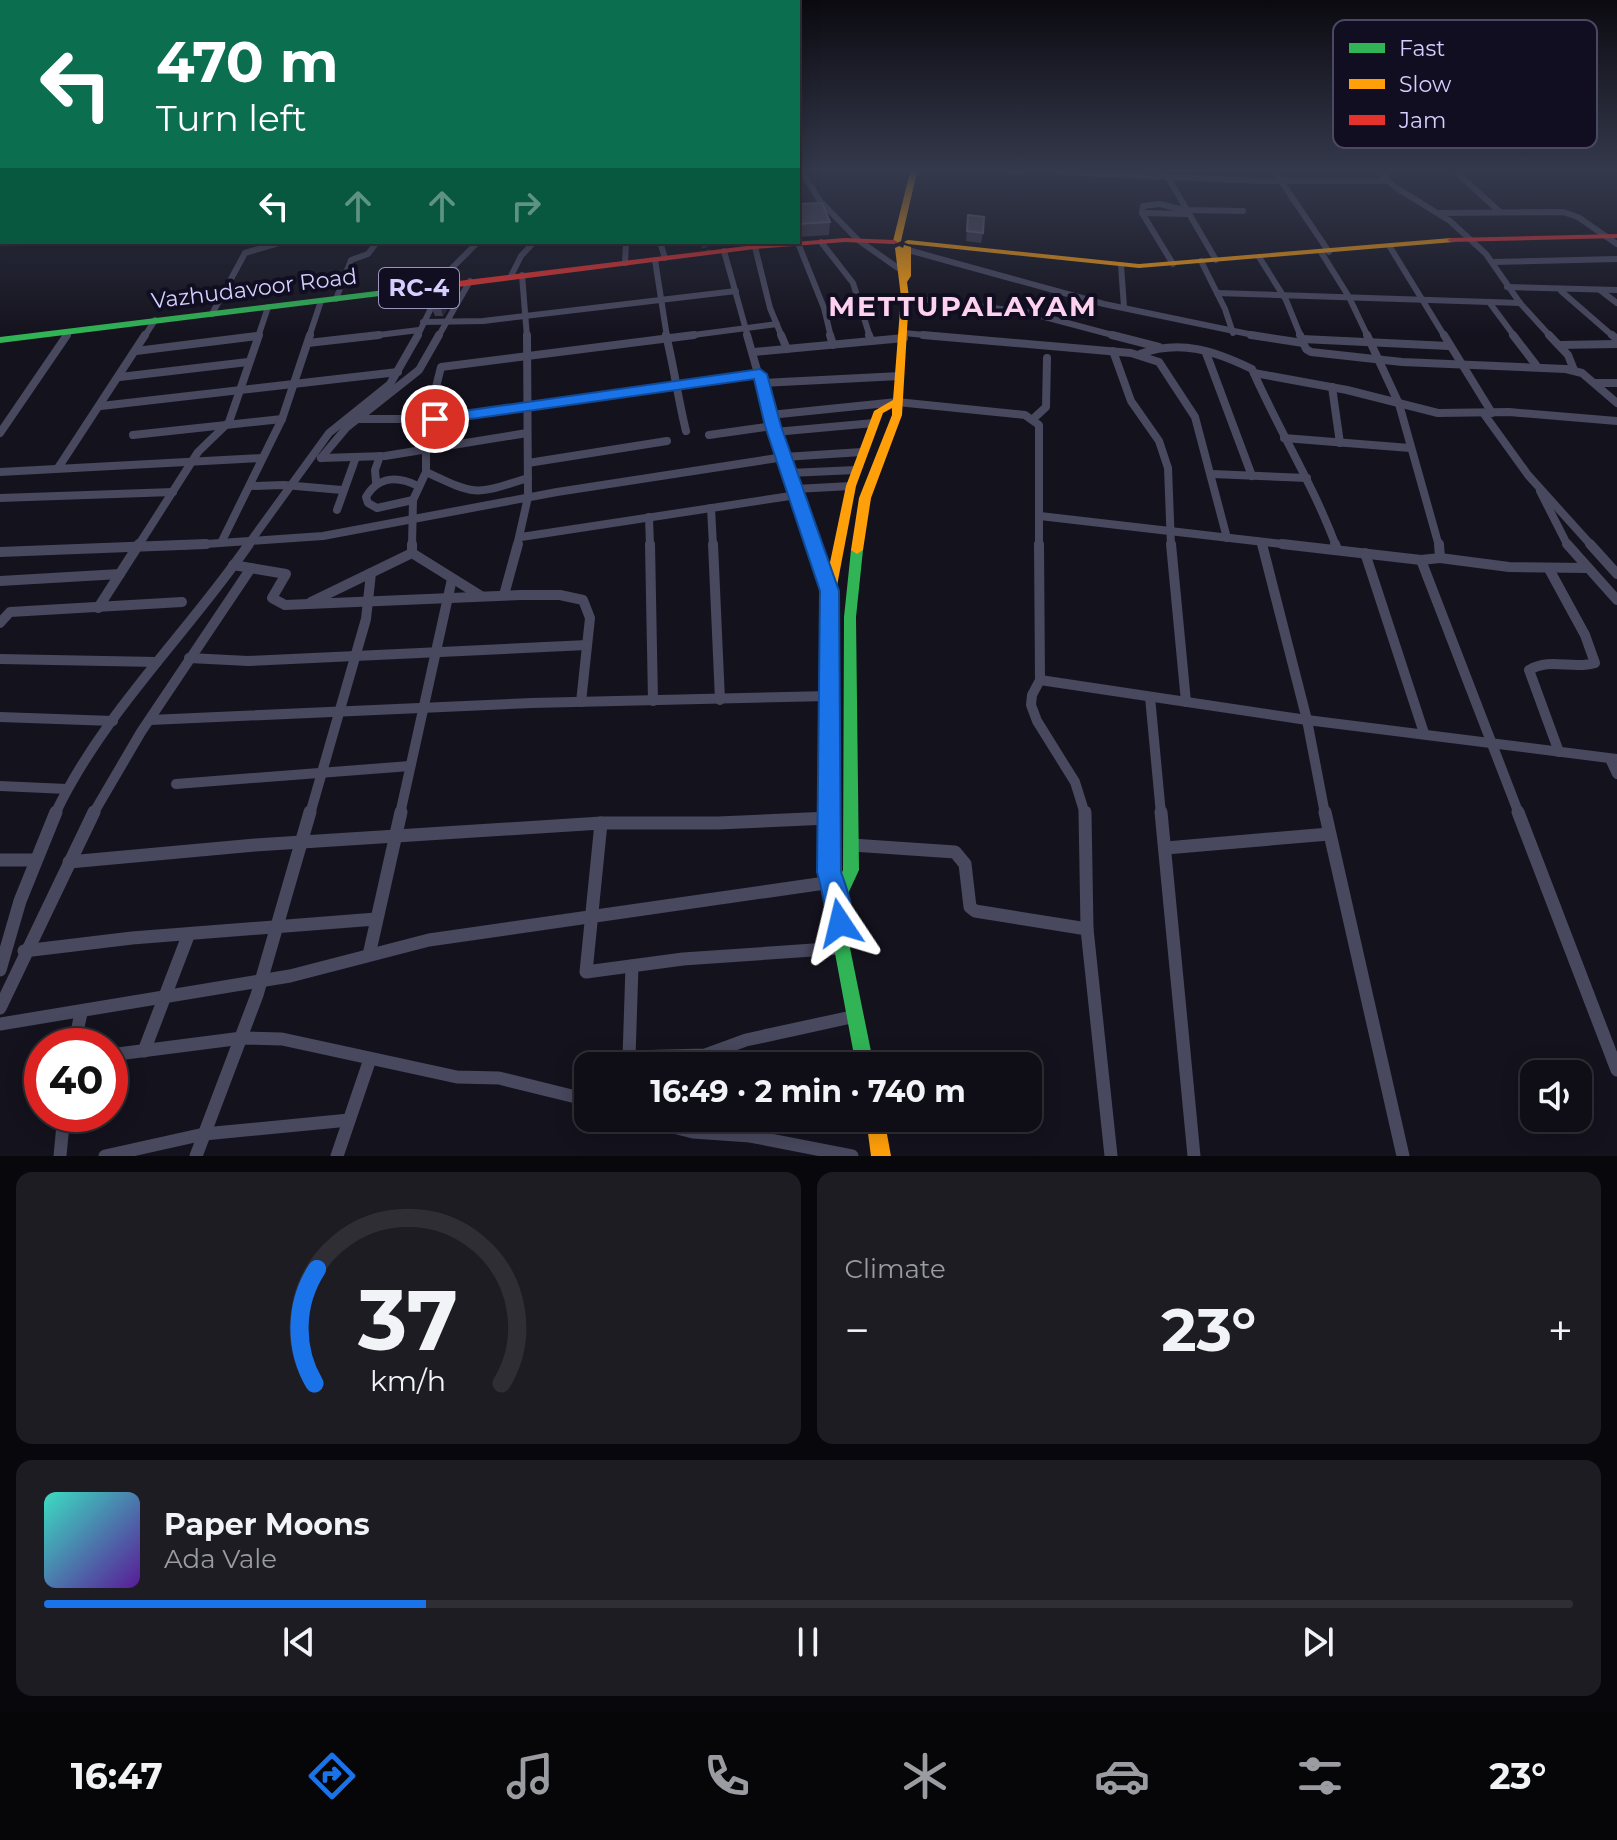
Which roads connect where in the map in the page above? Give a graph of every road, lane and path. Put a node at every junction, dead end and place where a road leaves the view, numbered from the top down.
1 (845, 226) edge
2 (903, 226) edge
3 (1151, 226) edge
4 (1194, 226) edge
5 (1309, 226) edge
6 (1456, 226) edge
7 (1591, 226) edge
8 (1471, 238) junction
9 (1613, 239) edge
10 (860, 241) junction
11 (821, 242) junction
12 (800, 243) edge
13 (251, 244) edge
14 (275, 244) edge
15 (376, 244) edge
16 (473, 244) edge
17 (532, 244) edge
18 (626, 244) edge
19 (660, 244) edge
20 (787, 244) edge
21 (798, 244) edge
22 (902, 244) junction
23 (755, 247) junction
24 (1390, 247) junction
25 (724, 251) junction
26 (1325, 252) junction
27 (245, 253) junction
28 (1259, 257) junction
29 (660, 259) junction
30 (1617, 259) edge
31 (1216, 260) junction
32 (1201, 261) junction
33 (1493, 262) junction
34 (625, 263) junction
35 (1173, 264) junction
36 (1121, 265) junction
37 (898, 268) junction
38 (516, 276) junction
39 (470, 281) junction
40 (903, 282) junction
41 (444, 284) junction
42 (1507, 287) junction
43 (1600, 290) junction
44 (1617, 290) edge
45 (736, 291) junction
46 (1561, 291) junction
47 (1217, 293) junction
48 (1283, 295) junction
49 (905, 297) junction
50 (1349, 297) junction
51 (336, 299) junction
52 (659, 300) junction
53 (1423, 300) junction
54 (321, 301) junction
55 (1489, 302) junction
56 (1520, 303) junction
57 (1617, 303) edge
58 (268, 307) junction
59 (1124, 307) junction
60 (212, 314) junction
61 (525, 316) junction
62 (155, 320) junction
63 (448, 323) junction
64 (777, 324) junction
65 (421, 326) junction
66 (748, 327) junction
67 (69, 332) junction
68 (1233, 333) junction
69 (257, 336) junction
70 (904, 336) junction
71 (667, 337) junction
72 (0, 340) edge
73 (871, 341) junction
74 (1302, 341) junction
75 (1617, 342) edge
76 (308, 343) junction
77 (1372, 343) junction
78 (833, 345) junction
79 (1559, 345) junction
80 (1449, 346) junction
81 (1159, 347) junction
82 (787, 349) junction
83 (136, 351) junction
84 (1113, 351) junction
85 (754, 352) junction
86 (1206, 353) junction
87 (1140, 354) junction
88 (527, 356) junction
89 (1047, 358) dead end
90 (1379, 360) junction
91 (248, 362) junction
92 (1459, 363) junction
93 (1536, 365) junction
94 (1574, 370) junction
95 (398, 372) junction
96 (1254, 373) junction
97 (900, 376) junction
98 (120, 377) junction
99 (761, 378) junction
100 (1595, 383) junction
101 (1617, 383) edge
102 (296, 384) junction
103 (674, 384) junction
104 (1332, 387) junction
105 (239, 392) junction
106 (897, 402) junction
107 (1617, 403) edge
108 (1399, 404) junction
109 (101, 406) junction
110 (528, 407) junction
111 (1488, 413) junction
112 (770, 415) junction
113 (282, 419) junction
114 (358, 419) junction
115 (432, 419) junction
116 (1033, 419) junction
117 (1617, 421) edge
118 (229, 422) junction
119 (874, 423) junction
120 (774, 429) junction
121 (686, 431) dead end
122 (0, 433) edge
123 (527, 433) junction
124 (133, 435) dead end
125 (709, 435) dead end
126 (1284, 438) junction
127 (667, 441) dead end
128 (1340, 443) junction
129 (1410, 448) junction
130 (427, 451) junction
131 (862, 452) junction
132 (195, 456) junction
133 (380, 456) junction
134 (356, 457) junction
135 (784, 457) junction
136 (262, 458) junction
137 (528, 463) junction
138 (58, 468) junction
139 (856, 470) junction
140 (426, 472) junction
141 (2, 473) edge
142 (789, 473) junction
143 (1212, 474) junction
144 (1252, 476) junction
145 (528, 478) junction
146 (1307, 478) junction
147 (376, 482) junction
148 (291, 485) junction
149 (1536, 485) junction
150 (250, 486) junction
151 (418, 486) junction
152 (851, 486) junction
153 (342, 490) junction
154 (173, 492) junction
155 (796, 492) junction
156 (528, 497) junction
157 (0, 498) edge
158 (413, 500) junction
159 (711, 508) junction
160 (337, 510) dead end
161 (1040, 516) junction
162 (413, 517) junction
163 (649, 517) junction
164 (1170, 532) junction
165 (521, 537) junction
166 (1227, 538) junction
167 (251, 539) junction
168 (222, 541) junction
169 (1262, 542) junction
170 (137, 548) junction
171 (1337, 550) junction
172 (0, 552) edge
173 (412, 553) junction
174 (1365, 553) junction
175 (1440, 558) junction
176 (1421, 560) junction
177 (1612, 564) edge
178 (233, 565) junction
179 (251, 568) junction
180 (1586, 568) junction
181 (1549, 569) junction
182 (371, 573) junction
183 (120, 574) junction
184 (1617, 574) edge
185 (452, 579) junction
186 (0, 581) edge
187 (830, 591) junction
188 (504, 595) junction
189 (481, 596) junction
190 (447, 599) junction
191 (1617, 600) edge
192 (182, 602) dead end
193 (370, 602) junction
194 (304, 605) junction
195 (98, 608) junction
196 (0, 623) edge
197 (587, 645) junction
198 (435, 650) junction
199 (355, 655) junction
200 (189, 658) junction
201 (0, 659) edge
202 (157, 662) junction
203 (1040, 680) junction
204 (829, 696) junction
205 (1150, 697) junction
206 (720, 700) junction
207 (653, 701) junction
208 (581, 702) junction
209 (1186, 702) junction
210 (423, 707) junction
211 (340, 710) junction
212 (0, 717) edge
213 (150, 720) junction
214 (1307, 720) junction
215 (113, 721) junction
216 (1424, 733) junction
217 (1489, 743) junction
218 (1559, 752) junction
219 (1613, 759) edge
220 (410, 766) junction
221 (322, 773) junction
222 (1617, 774) edge
223 (176, 784) dead end
224 (0, 786) edge
225 (67, 789) junction
226 (829, 818) junction
227 (601, 823) junction
228 (1329, 834) junction
229 (393, 838) junction
230 (301, 843) junction
231 (852, 845) junction
232 (1166, 848) junction
233 (0, 860) edge
234 (36, 860) junction
235 (69, 862) junction
236 (832, 882) junction
237 (838, 898) junction
238 (591, 917) junction
239 (376, 919) junction
240 (277, 928) junction
241 (1087, 929) junction
242 (188, 936) junction
243 (3, 945) edge
244 (842, 948) junction
245 (24, 951) junction
246 (369, 955) junction
247 (632, 966) junction
248 (0, 970) edge
249 (262, 979) junction
250 (164, 998) junction
251 (0, 1008) edge
252 (81, 1013) junction
253 (856, 1016) junction
254 (0, 1024) edge
255 (78, 1028) edge
256 (242, 1038) junction
257 (144, 1051) junction
258 (862, 1052) edge
259 (128, 1053) edge
260 (370, 1059) junction
261 (1617, 1070) edge
262 (574, 1097) edge
263 (349, 1120) junction
264 (62, 1132) edge
265 (693, 1132) edge
266 (877, 1132) edge
267 (204, 1134) junction
268 (60, 1156) edge
269 (105, 1156) edge
270 (196, 1156) edge
271 (337, 1156) edge
272 (852, 1156) edge
273 (881, 1156) edge
274 (1111, 1156) edge
275 (1194, 1156) edge
276 (1403, 1156) edge

1 - 10 street
2 - 22 main road
3 - 35 street
4 - 31 street
5 - 26 street
6 - 8 street
7 - 9 street
8 - 9 main road
8 - 24 main road
8 - 33 street
10 - 11 main road, Vazhudavoor Road / RC-4
10 - 22 main road, Vazhudavoor Road
10 - 37 street
11 - 12 main road, Vazhudavoor Road / RC-4
11 - 73 street
13 - 27 street
14 - 27 street
15 - 51 street
16 - 41 street
17 - 38 street
18 - 34 street
19 - 29 street
20 - 23 main road, Vazhudavoor Road / RC-4
21 - 78 street
22 - 36 main road
22 - 37 main road
22 - 40 main road
22 - 59 street
23 - 25 main road, Vazhudavoor Road / RC-4
23 - 64 street
24 - 26 main road
24 - 53 street
25 - 29 main road, Vazhudavoor Road / RC-4
25 - 45 street
26 - 28 main road
26 - 50 street
27 - 60 street
28 - 31 main road
28 - 48 street
29 - 34 main road, Vazhudavoor Road / RC-4
29 - 52 street
30 - 33 street
31 - 32 main road
32 - 35 main road
32 - 47 street
33 - 42 street
34 - 38 main road, Vazhudavoor Road / RC-4
35 - 36 main road
36 - 59 street
37 - 40 main road
38 - 39 main road, Vazhudavoor Road / RC-4
38 - 61 street
39 - 41 main road, Vazhudavoor Road / RC-4
39 - 63 street
40 - 49 main road
41 - 51 main road, Vazhudavoor Road / RC-4
41 - 65 street
42 - 46 street
42 - 56 street
43 - 44 street
43 - 46 street
43 - 57 street
45 - 52 street
45 - 66 street
46 - 75 street
47 - 48 street
47 - 68 street
48 - 50 street
48 - 74 street
49 - 70 main road
49 - 81 street
50 - 53 street
50 - 77 street
51 - 54 main road, Vazhudavoor Road / RC-4
52 - 61 street
52 - 71 street
53 - 55 street
53 - 80 street
54 - 58 main road, Vazhudavoor Road / RC-4
54 - 76 street
55 - 56 street
55 - 93 street
56 - 79 street
58 - 60 main road, Vazhudavoor Road / RC-4
58 - 69 street
59 - 68 street
60 - 62 main road, Vazhudavoor Road / RC-4
61 - 63 street
61 - 88 street
62 - 67 main road, Vazhudavoor Road / RC-4
62 - 83 street
63 - 65 street
63 - 114 street
64 - 66 street
64 - 82 street
65 - 76 street
65 - 95 street
66 - 71 street
66 - 85 street
67 - 72 main road, Vazhudavoor Road / RC-4
67 - 122 street
68 - 74 street
69 - 83 street
69 - 91 street
70 - 73 street
70 - 84 street
70 - 97 main road
71 - 88 street
71 - 103 street
73 - 78 street
74 - 77 street
74 - 90 street
75 - 79 street
76 - 102 street
77 - 80 street
77 - 90 street
78 - 82 street
79 - 94 street
80 - 92 street
81 - 86 street
81 - 87 street
82 - 85 street
83 - 98 street
84 - 87 street
84 - 164 street
85 - 99 street
86 - 96 street
86 - 144 street
87 - 143 street
88 - 110 street
88 - 115 street
89 - 116 street
90 - 92 street
90 - 108 street
91 - 98 street
91 - 105 street
92 - 93 street
92 - 111 street
93 - 94 street
94 - 100 street
95 - 102 street
95 - 148 street
96 - 104 street
96 - 126 street
97 - 99 street
97 - 106 main road
98 - 109 street
99 - 103 street
99 - 112 street
100 - 101 street
100 - 107 street
102 - 105 street
102 - 113 street
103 - 110 street
103 - 121 street
104 - 108 street
104 - 128 street
105 - 109 street
105 - 118 street
106 - 112 street
106 - 116 street
106 - 119 main road
106 - 231 main road
108 - 111 street
108 - 129 street
109 - 138 street
110 - 115 street
110 - 123 street
111 - 117 street
111 - 149 street
112 - 120 street
113 - 118 street
113 - 136 street
114 - 115 street
114 - 134 street
115 - 130 street
116 - 161 street
118 - 124 street
118 - 132 street
119 - 120 street
119 - 131 main road
120 - 125 street
120 - 135 street
123 - 130 street
123 - 137 street
126 - 128 street
126 - 146 street
127 - 137 street
128 - 129 street
129 - 175 street
130 - 133 street
130 - 140 street
131 - 135 street
131 - 139 main road
132 - 136 street
132 - 138 street
132 - 154 street
133 - 134 street
133 - 147 street
134 - 153 street
135 - 142 street
135 - 156 street
136 - 150 street
137 - 145 street
138 - 141 street
139 - 142 street
139 - 152 main road
140 - 145 street
140 - 151 street
142 - 155 street
143 - 144 street
143 - 166 street
144 - 146 street
145 - 156 street
146 - 171 street
147 - 151 street
147 - 158 street
148 - 150 street
148 - 153 street
148 - 167 street
149 - 177 street
149 - 180 street
150 - 168 street
151 - 158 street
152 - 155 street
152 - 187 main road
153 - 160 street
154 - 157 street
154 - 170 street
155 - 159 street
155 - 187 street
156 - 162 street
156 - 165 street
158 - 162 street
159 - 163 street
159 - 206 street
161 - 164 street
161 - 203 street
162 - 167 street
162 - 173 street
163 - 165 street
163 - 207 street
164 - 166 street
164 - 209 street
165 - 188 street
166 - 169 street
167 - 168 street
167 - 178 street
168 - 170 street
169 - 171 street
169 - 214 street
170 - 172 street
170 - 183 street
171 - 174 street
173 - 182 street
173 - 185 street
174 - 176 street
174 - 216 street
175 - 176 street
175 - 181 street
176 - 217 street
177 - 184 street
178 - 179 street
178 - 202 street
179 - 194 street
179 - 200 street
180 - 181 street
180 - 191 street
181 - 218 street
182 - 193 street
182 - 194 street
183 - 186 street
183 - 195 street
185 - 189 street
185 - 190 street
187 - 204 main road
188 - 189 street
188 - 197 street
189 - 190 street
190 - 193 street
190 - 198 street
192 - 195 street
193 - 194 street
193 - 199 street
195 - 196 street
197 - 198 street
197 - 208 street
198 - 199 street
198 - 210 street
199 - 200 street
199 - 211 street
200 - 213 street
201 - 202 street
202 - 215 street
203 - 205 street
203 - 241 street
204 - 206 street
204 - 226 main road
205 - 209 street
205 - 232 street
206 - 207 street
207 - 208 street
208 - 210 street
209 - 214 street
210 - 211 street
210 - 220 street
211 - 213 street
211 - 221 street
212 - 215 street
213 - 235 street
214 - 216 street
214 - 228 street
215 - 225 street
216 - 217 street
217 - 218 street
217 - 261 street
218 - 219 street
219 - 222 street
220 - 221 street
220 - 229 street
221 - 223 street
221 - 230 street
224 - 225 street
225 - 234 street
226 - 227 street
226 - 236 main road
227 - 229 street
227 - 238 street
228 - 232 street
228 - 276 street
229 - 230 street
229 - 239 street
230 - 235 street
230 - 240 street
231 - 237 main road
231 - 241 street
232 - 275 street
233 - 234 street
234 - 243 street
235 - 245 street
236 - 237 main road
236 - 238 street
237 - 244 main road
238 - 246 street
238 - 247 street
239 - 240 street
239 - 246 street
240 - 242 street
240 - 249 street
241 - 274 street
242 - 245 street
242 - 250 street
243 - 248 street
244 - 247 street
244 - 253 main road
245 - 251 street
246 - 249 street
247 - 253 street
249 - 250 street
249 - 256 street
250 - 252 street
250 - 257 street
252 - 254 street
252 - 255 street
253 - 258 main road
256 - 257 street
256 - 260 street
256 - 267 street
257 - 259 street
260 - 262 street
260 - 263 street
263 - 267 street
263 - 271 street
264 - 268 street
265 - 272 street
266 - 273 main road
267 - 269 street
267 - 270 street

